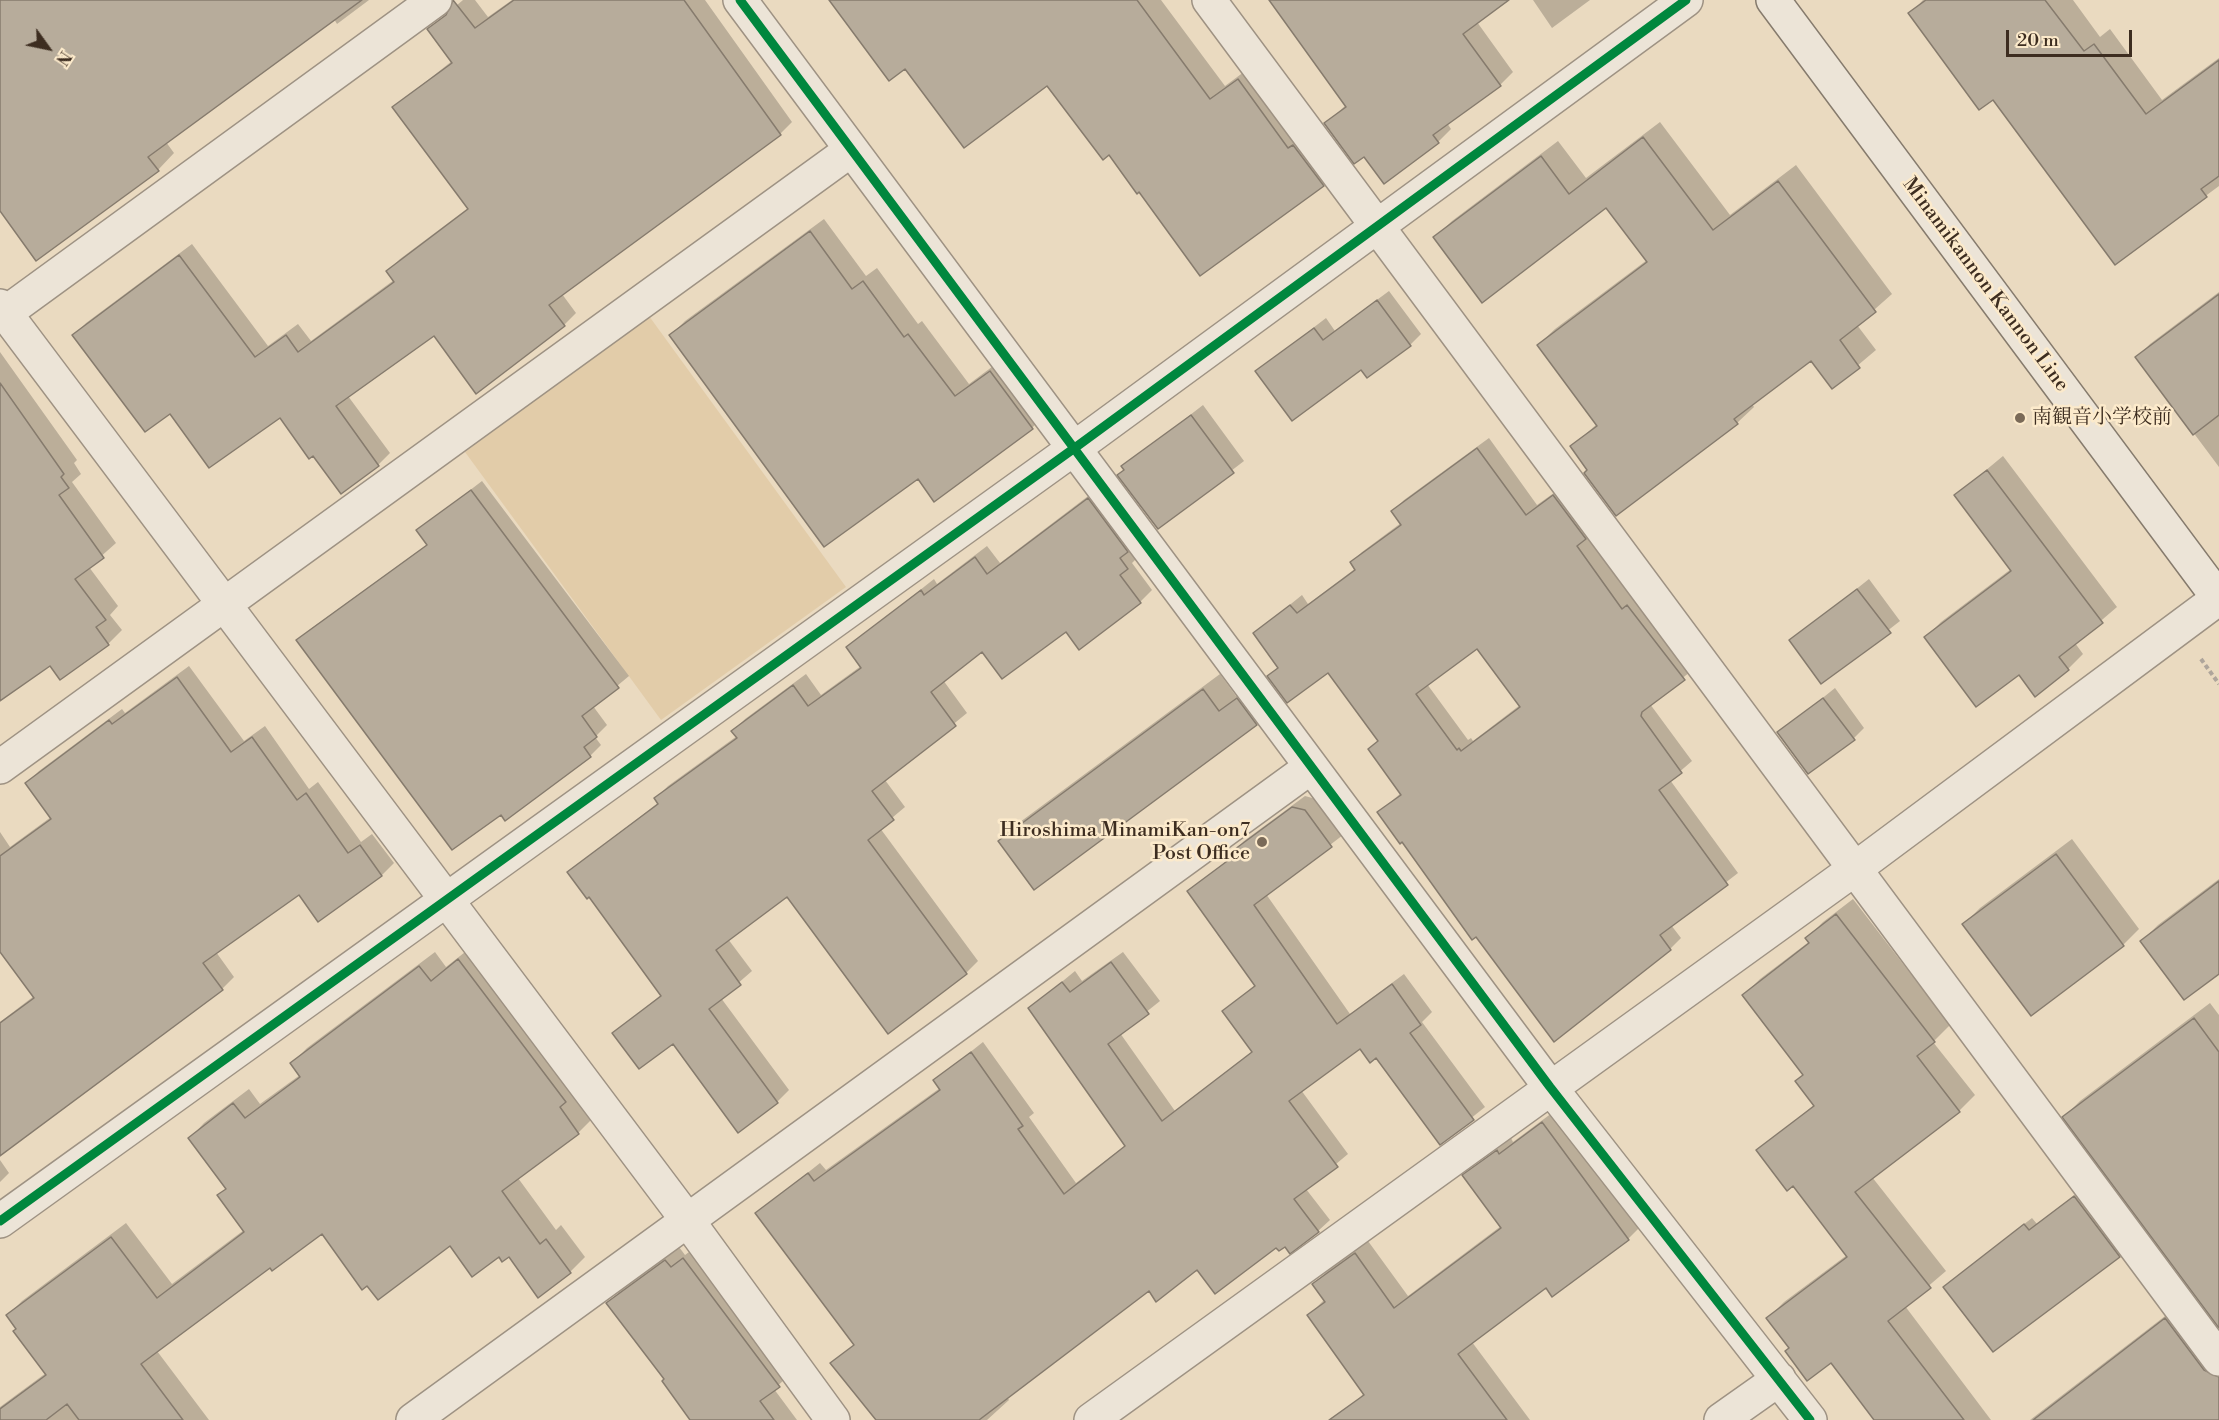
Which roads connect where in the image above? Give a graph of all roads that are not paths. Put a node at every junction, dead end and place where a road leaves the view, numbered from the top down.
1 (435, 0) edge
2 (740, 0) edge
3 (1209, 0) edge
4 (1686, 0) edge
5 (1773, 0) edge
6 (851, 150) junction
7 (1375, 226) junction
8 (2, 312) edge
9 (1076, 447) junction
10 (2219, 599) edge
11 (225, 603) junction
12 (0, 767) edge
13 (1311, 767) junction
14 (1856, 868) junction
15 (445, 899) junction
16 (1550, 1087) junction
17 (0, 1221) edge
18 (687, 1221) junction
19 (2219, 1359) edge
20 (1779, 1379) junction
21 (413, 1420) edge
22 (833, 1420) edge
23 (1091, 1420) edge
24 (1721, 1420) edge
25 (1810, 1420) edge

1 - 8 street
2 - 6 street
3 - 7 street
4 - 7 street
5 - 10 street, Minamikannon Kannon Line
6 - 9 street
6 - 11 street
7 - 9 street
7 - 14 street
8 - 11 street
9 - 13 street
9 - 15 street
10 - 14 street
11 - 12 street
11 - 15 street
13 - 16 street
13 - 18 street
14 - 16 street
14 - 19 street
15 - 17 street
15 - 18 street
16 - 20 street
16 - 23 street
18 - 21 street
18 - 22 street
20 - 24 street
20 - 25 street

